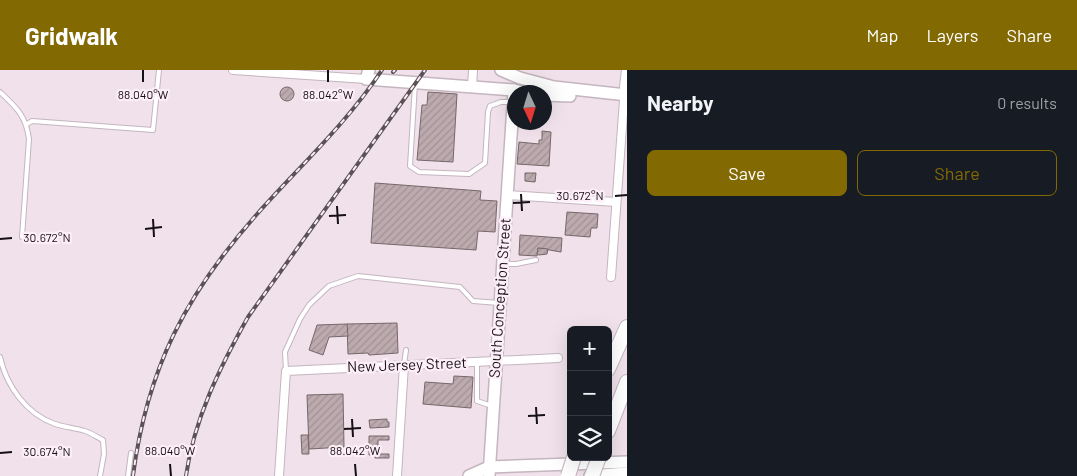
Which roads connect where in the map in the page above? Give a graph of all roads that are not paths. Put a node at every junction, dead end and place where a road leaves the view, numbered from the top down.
1 (159, 70) edge
2 (233, 70) edge
3 (473, 70) edge
4 (501, 70) edge
5 (626, 70) edge
6 (367, 75) edge
7 (533, 81) junction
8 (415, 83) junction
9 (472, 87) junction
10 (507, 90) edge
11 (0, 92) edge
12 (626, 93) edge
13 (552, 95) edge
14 (507, 102) edge
15 (27, 124) junction
16 (511, 130) edge
17 (507, 195) junction
18 (616, 202) junction
19 (22, 237) dead end
20 (536, 260) dead end
21 (502, 264) junction
22 (611, 277) dead end
23 (500, 303) junction
24 (627, 327) edge
25 (406, 350) dead end
26 (0, 356) edge
27 (558, 358) dead end
28 (612, 360) edge
29 (496, 361) junction
30 (477, 362) junction
31 (404, 365) junction
32 (286, 371) junction
33 (627, 382) edge
34 (493, 407) junction
35 (612, 421) edge
36 (131, 453) dead end
37 (573, 461) edge
38 (597, 461) edge
39 (627, 462) edge
40 (489, 471) edge
41 (627, 473) edge
42 (100, 476) edge
43 (128, 476) edge
44 (279, 476) edge
45 (397, 476) edge
46 (469, 476) edge
47 (568, 476) edge
48 (591, 476) edge

1 - 15 lane
2 - 6 street
3 - 9 street
4 - 7 street
5 - 12 street
6 - 8 street
7 - 12 street
7 - 12 street
8 - 9 street
8 - 14 lane
9 - 10 street
11 - 15 lane
12 - 13 street
12 - 18 street
15 - 19 lane
16 - 17 street, South Conception Street
17 - 18 street
17 - 21 street, South Conception Street
18 - 22 street
20 - 21 lane
21 - 23 street, South Conception Street
23 - 29 street, South Conception Street
23 - 32 lane
24 - 28 highway
25 - 31 lane
26 - 42 lane
27 - 29 street, New Jersey Street
29 - 30 street, New Jersey Street
29 - 34 street, South Conception Street
30 - 31 street, New Jersey Street
30 - 34 lane
31 - 32 street, New Jersey Street
31 - 45 street
32 - 44 street
33 - 35 highway
34 - 40 street, South Conception Street
36 - 43 lane
37 - 47 highway, bridge
38 - 48 highway, bridge
39 - 40 street
40 - 46 street
41 - 48 street

